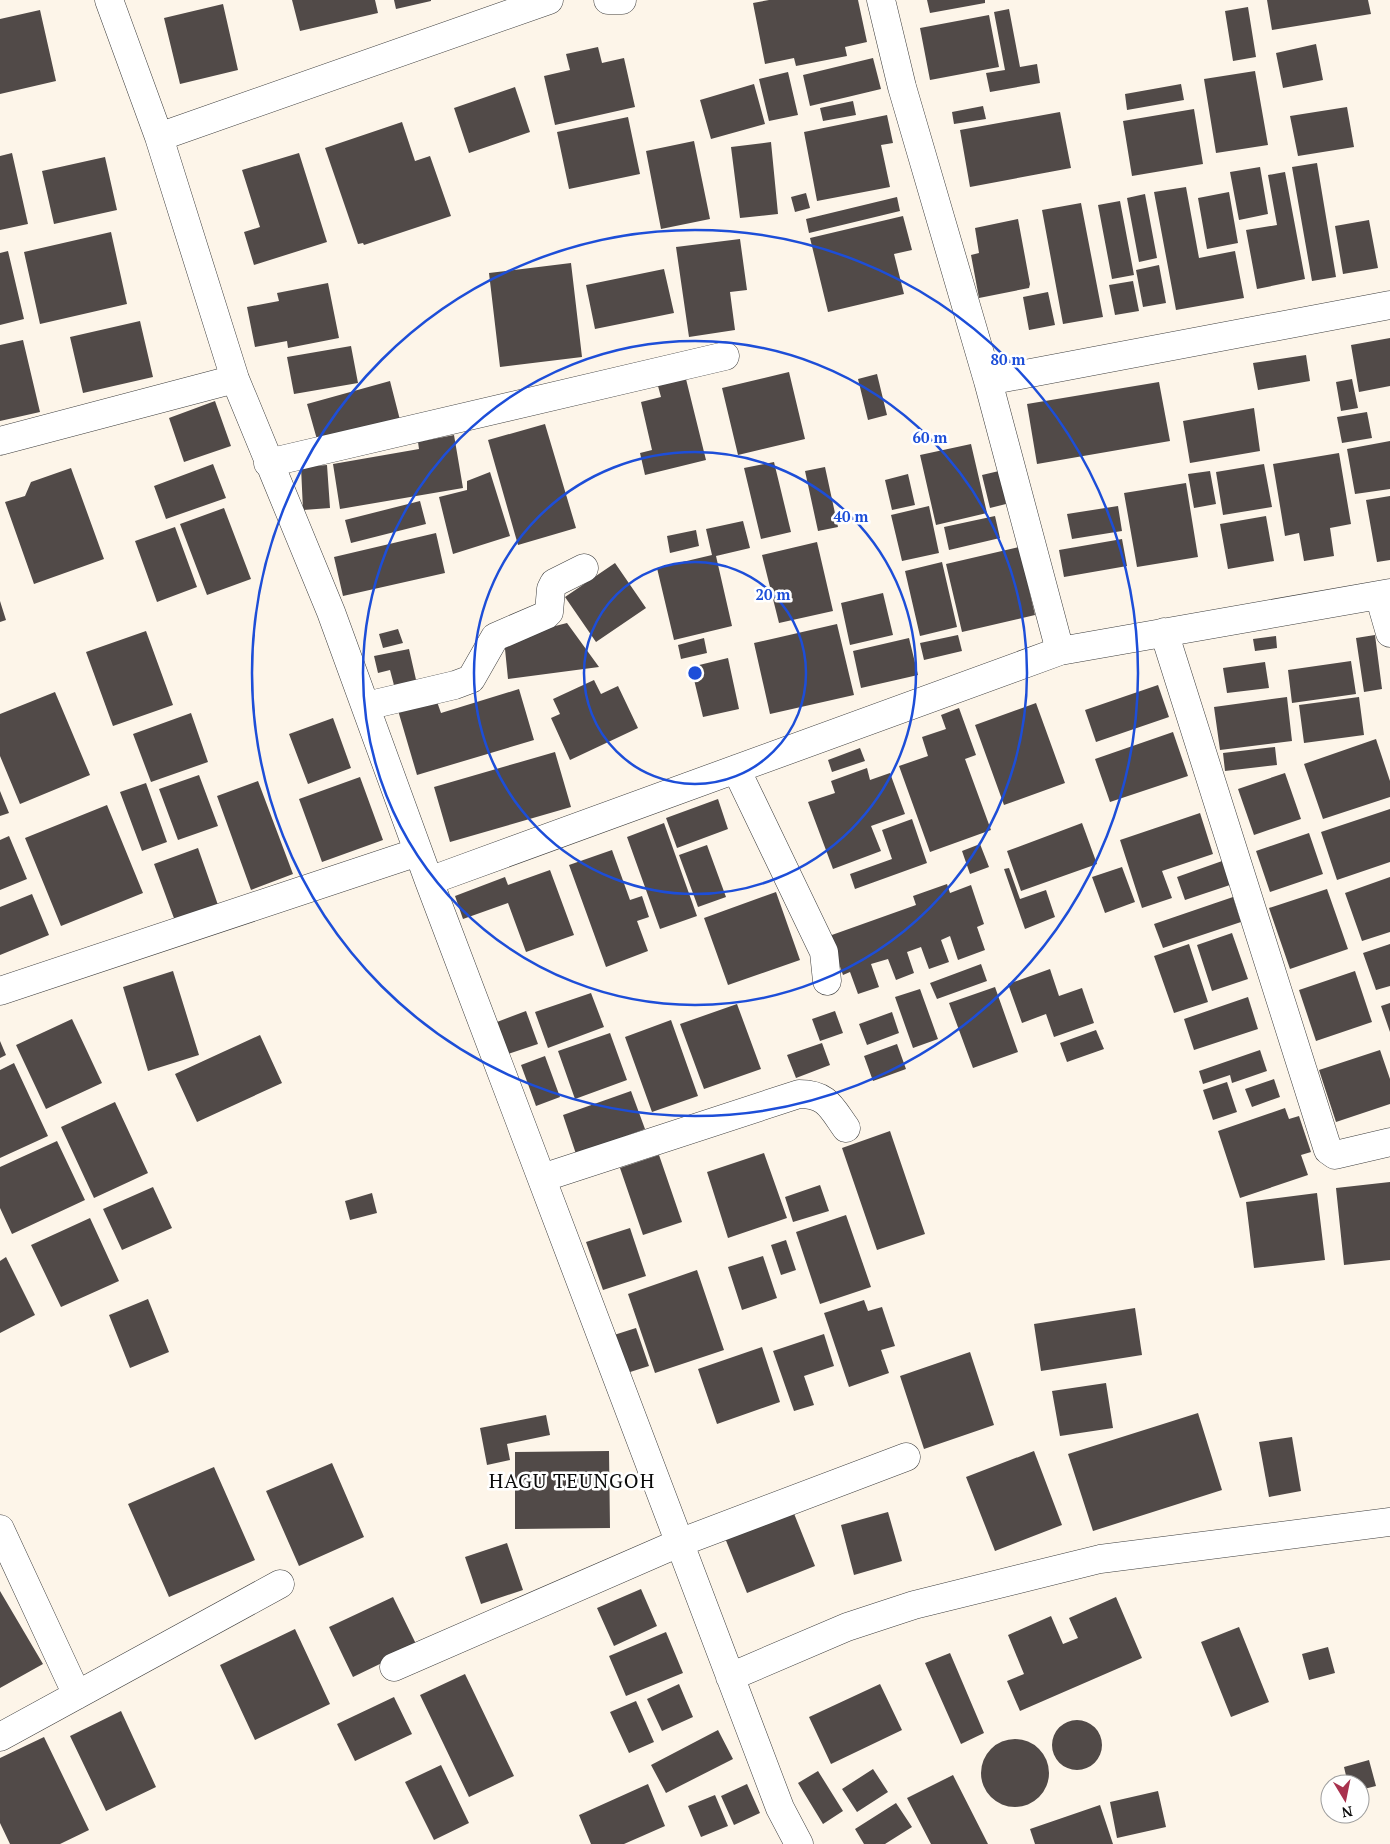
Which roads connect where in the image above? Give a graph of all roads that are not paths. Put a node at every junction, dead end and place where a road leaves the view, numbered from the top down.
1 (109, 0) edge
2 (549, 0) edge
3 (608, 0) edge
4 (622, 0) edge
5 (881, 0) edge
6 (159, 137) junction
7 (1390, 305) edge
8 (725, 356) dead end
9 (235, 379) junction
10 (988, 381) junction
11 (0, 441) edge
12 (268, 463) junction
13 (584, 568) dead end
14 (1385, 594) edge
15 (1164, 632) junction
16 (1390, 634) edge
17 (1060, 651) junction
18 (366, 706) junction
19 (736, 769) junction
20 (418, 852) junction
21 (429, 881) junction
22 (827, 981) dead end
23 (0, 991) edge
24 (846, 1128) dead end
25 (1390, 1142) edge
26 (542, 1178) junction
27 (906, 1457) dead end
28 (1390, 1522) edge
29 (0, 1529) edge
30 (679, 1543) junction
31 (280, 1584) dead end
32 (394, 1667) dead end
33 (730, 1677) junction
34 (77, 1695) junction
35 (0, 1737) edge
36 (799, 1844) edge

1 - 6 street
2 - 6 street
3 - 4 street
5 - 10 street
6 - 9 street
7 - 10 street
8 - 12 street
9 - 11 street
9 - 12 street
10 - 17 street
12 - 18 street
13 - 18 street
14 - 15 street
14 - 16 street
15 - 17 street
15 - 25 street
17 - 19 street
18 - 20 street
19 - 21 street
19 - 22 street
20 - 21 street
20 - 23 street
21 - 26 street
24 - 26 street
26 - 30 street
27 - 30 street
28 - 33 street
29 - 34 street
30 - 32 street
30 - 33 street
31 - 34 street
33 - 36 street
34 - 35 street

